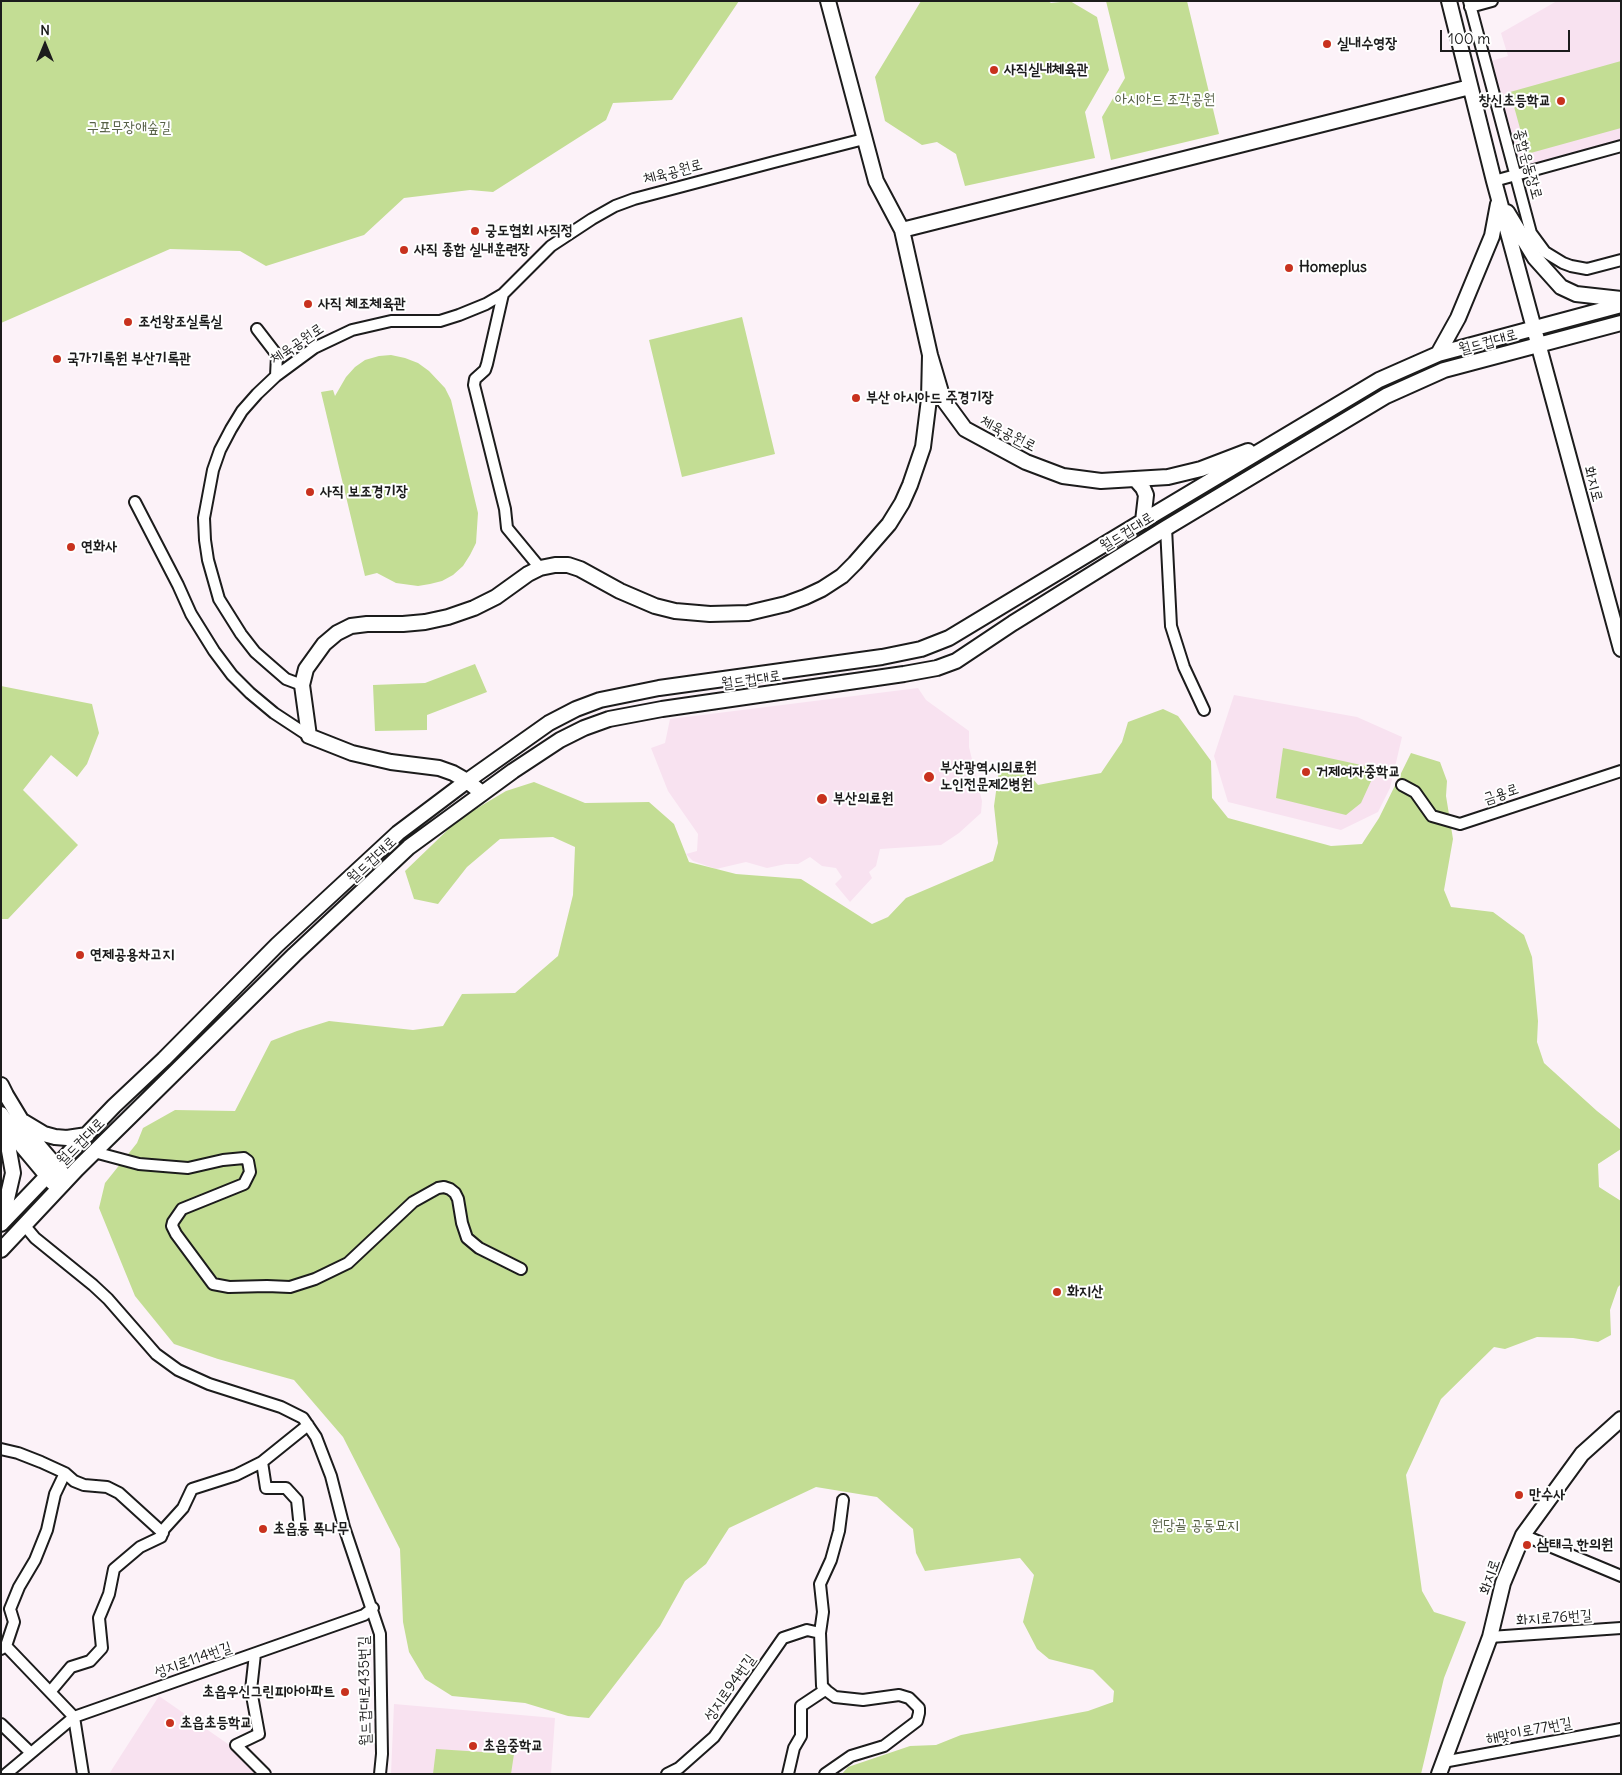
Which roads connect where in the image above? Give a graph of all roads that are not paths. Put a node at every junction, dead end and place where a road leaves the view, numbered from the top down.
1 (828, 1) edge
2 (1449, 1) edge
3 (1492, 1) edge
4 (1470, 4) edge
5 (1470, 87) junction
6 (864, 139) junction
7 (1621, 146) edge
8 (1514, 176) junction
9 (1494, 181) junction
10 (1498, 198) junction
11 (902, 230) junction
12 (1621, 260) edge
13 (503, 294) junction
14 (1621, 299) edge
15 (1621, 305) edge
16 (1621, 323) edge
17 (1534, 328) junction
18 (257, 329) dead end
19 (1539, 345) junction
20 (930, 354) junction
21 (1438, 354) junction
22 (276, 376) junction
23 (1279, 440) junction
24 (1136, 480) junction
25 (135, 502) dead end
26 (1143, 520) junction
27 (1166, 528) junction
28 (540, 568) junction
29 (1621, 649) edge
30 (302, 685) junction
31 (1204, 710) dead end
32 (309, 736) junction
33 (1621, 771) edge
34 (466, 780) junction
35 (1402, 785) dead end
36 (482, 793) junction
37 (1, 1085) edge
38 (1, 1114) edge
39 (19, 1118) junction
40 (1, 1122) edge
41 (87, 1135) junction
42 (94, 1152) junction
43 (52, 1172) junction
44 (63, 1184) junction
45 (1, 1214) edge
46 (1, 1224) edge
47 (25, 1226) junction
48 (1, 1250) edge
49 (521, 1269) dead end
50 (1621, 1419) edge
51 (308, 1425) junction
52 (1, 1449) edge
53 (262, 1462) junction
54 (65, 1473) junction
55 (843, 1500) dead end
56 (300, 1529) dead end
57 (162, 1533) junction
58 (1523, 1535) junction
59 (1621, 1576) edge
60 (373, 1608) junction
61 (1621, 1628) edge
62 (820, 1633) junction
63 (1490, 1637) junction
64 (3, 1647) edge
65 (255, 1654) junction
66 (825, 1690) junction
67 (50, 1692) junction
68 (74, 1717) junction
69 (1, 1724) edge
70 (1621, 1729) edge
71 (31, 1753) junction
72 (1441, 1768) edge
73 (6, 1774) edge
74 (83, 1774) edge
75 (265, 1774) edge
76 (380, 1774) edge
77 (667, 1774) edge
78 (788, 1774) edge
79 (825, 1774) edge

1 - 6 main road, 체육공원로
2 - 5 main road
3 - 4 street
4 - 8 street, 종합운동장로
5 - 9 main road
5 - 11 main road
6 - 11 main road, 체육공원로
6 - 13 street, 체육공원로
7 - 8 street
8 - 9 street
8 - 12 street, 종합운동장로
9 - 10 main road
10 - 14 main road
10 - 17 main road
10 - 21 main road
11 - 20 main road, 체육공원로
13 - 22 street, 체육공원로
13 - 28 street
15 - 17 main road, 월드컵대로
16 - 19 main road, 월드컵대로
17 - 19 main road, 화지로
17 - 21 main road, 월드컵대로
18 - 22 street
19 - 27 main road, 월드컵대로
19 - 29 main road, 화지로
20 - 24 main road, 체육공원로
20 - 28 main road
21 - 23 main road, 월드컵대로
22 - 30 street, 체육공원로
23 - 24 main road, 체육공원로
23 - 26 main road, 월드컵대로
24 - 26 main road
25 - 32 street
26 - 34 main road, 월드컵대로
27 - 31 street
27 - 36 main road, 월드컵대로
28 - 30 main road
30 - 32 main road
32 - 34 main road
33 - 35 street, 금용로
34 - 36 main road
34 - 41 main road, 월드컵대로
36 - 42 main road, 월드컵대로
37 - 39 main road
38 - 43 main road
39 - 41 main road
39 - 43 main road
40 - 45 main road
41 - 43 main road, 월드컵대로
42 - 44 main road, 월드컵대로
42 - 49 street
43 - 44 main road
43 - 46 main road, 월드컵대로
44 - 47 main road, 월드컵대로
47 - 48 main road, 월드컵대로
47 - 51 street
50 - 58 main road, 화지로
51 - 53 street
51 - 60 street, 월드컵대로435번길
52 - 54 street
53 - 56 street
53 - 57 street
54 - 57 street
54 - 64 street
55 - 62 street
57 - 67 street
58 - 59 street
58 - 63 main road, 화지로
60 - 65 street, 성지로114번길
60 - 76 street, 월드컵대로435번길
61 - 63 street, 화지로76번길
62 - 66 street
62 - 77 street, 성지로94번길
63 - 72 main road, 화지로
64 - 67 street
65 - 68 street, 성지로114번길
65 - 75 street
66 - 78 street
66 - 79 street
67 - 68 street
68 - 71 street, 성지로114번길
68 - 74 street
69 - 71 street
70 - 72 street, 해맞이로77번길
71 - 73 street, 성지로114번길

